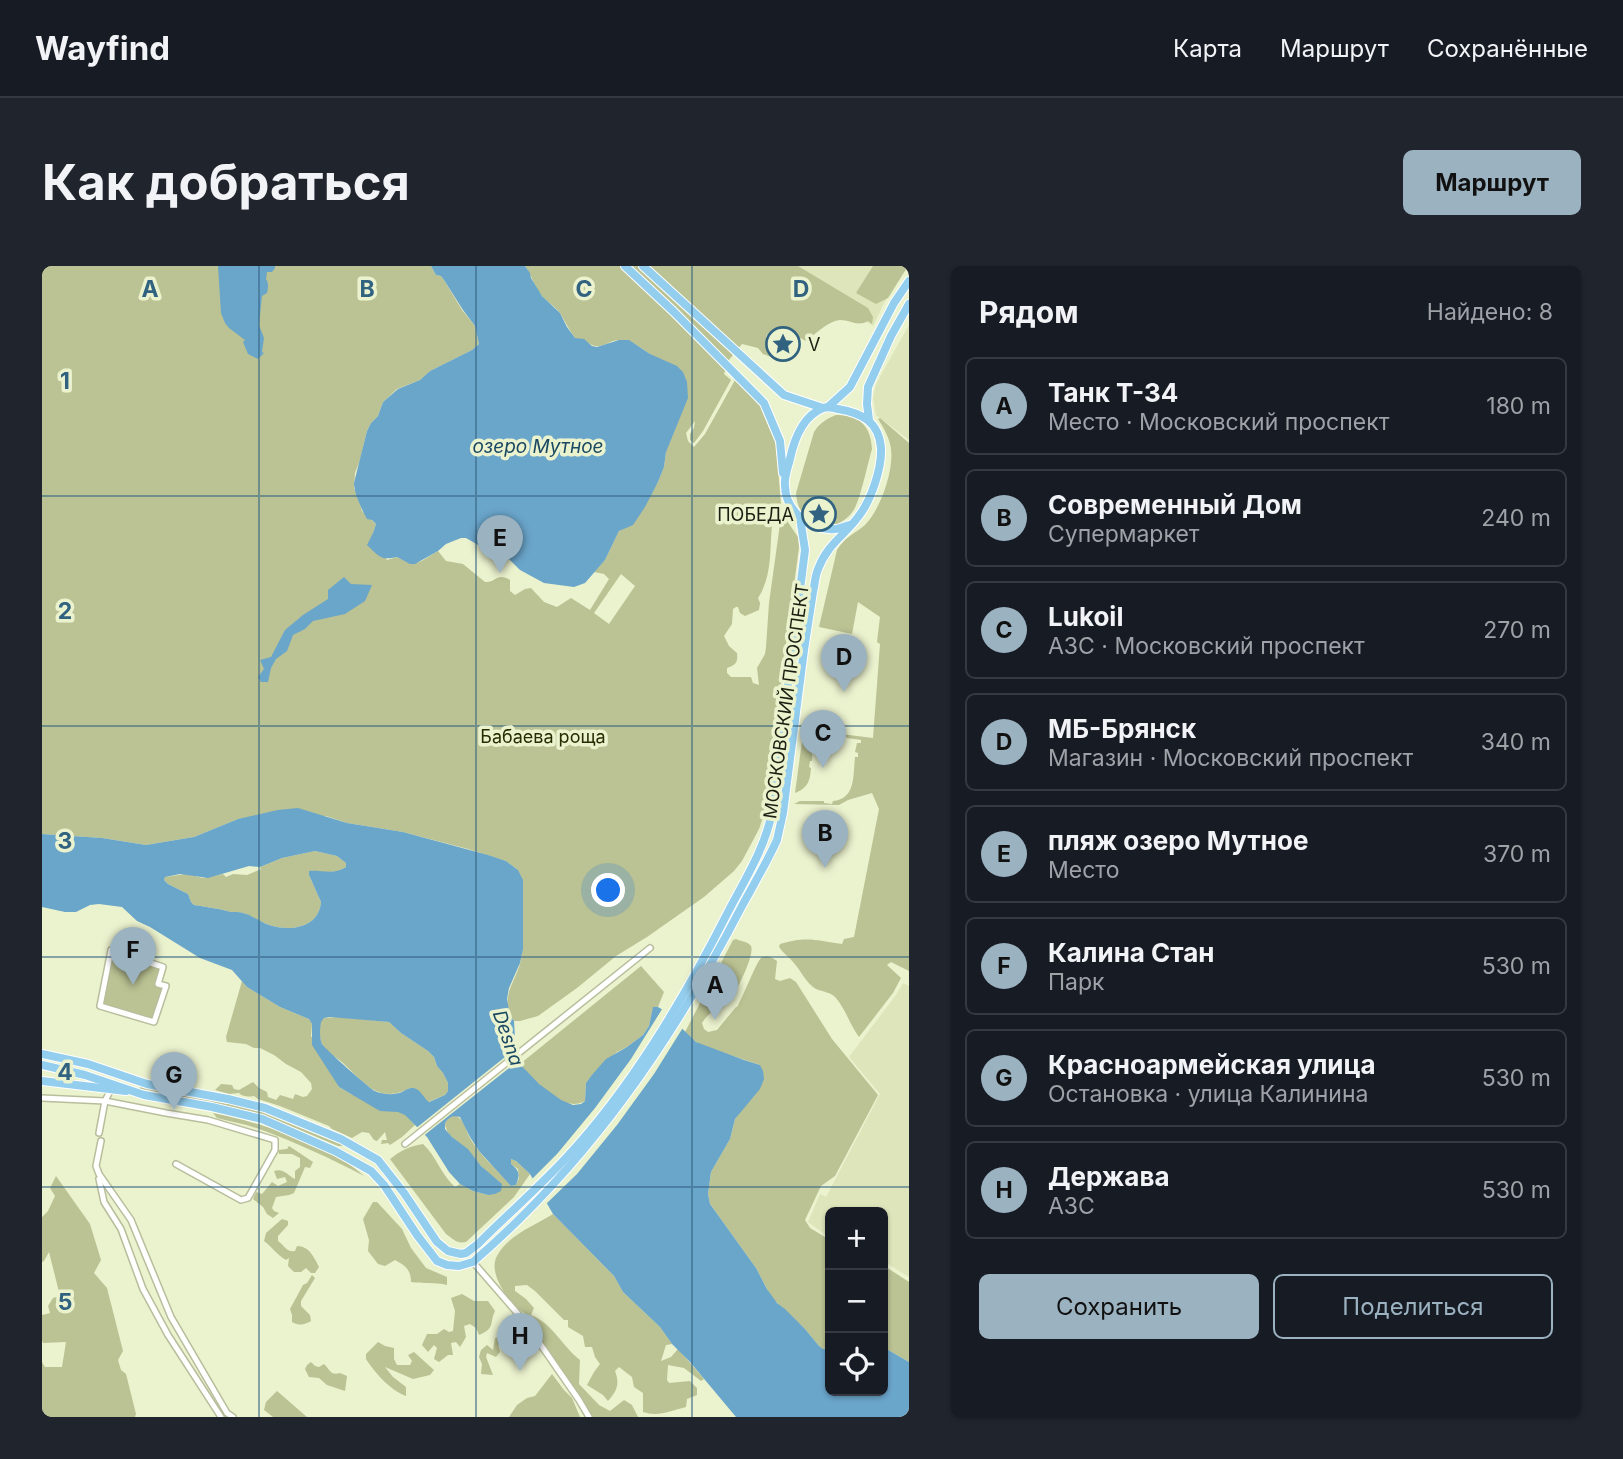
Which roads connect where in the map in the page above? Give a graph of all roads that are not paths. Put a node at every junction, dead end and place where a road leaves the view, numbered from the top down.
1 (625, 266) edge
2 (643, 266) edge
3 (909, 281) edge
4 (909, 304) edge
5 (825, 407) junction
6 (869, 420) junction
7 (784, 483) junction
8 (800, 518) junction
9 (850, 525) junction
10 (650, 948) dead end
11 (692, 989) junction
12 (100, 1006) joint
13 (42, 1054) edge
14 (42, 1065) edge
15 (42, 1081) edge
16 (110, 1091) junction
17 (133, 1091) junction
18 (42, 1098) edge
19 (105, 1101) junction
20 (99, 1133) dead end
21 (101, 1141) dead end
22 (406, 1143) dead end
23 (176, 1164) dead end
24 (99, 1174) junction
25 (473, 1262) junction
26 (221, 1417) edge
27 (233, 1417) edge
28 (589, 1417) edge

1 - 7 main road
2 - 5 main road
3 - 5 main road
4 - 6 main road
5 - 6 main road
5 - 7 main road
6 - 9 main road
7 - 8 main road
8 - 9 main road
8 - 11 main road, МОСКОВСКИЙ ПРОСПЕКТ
9 - 11 main road, МОСКОВСКИЙ ПРОСПЕКТ
10 - 22 street
11 - 13 main road, МОСКОВСКИЙ ПРОСПЕКТ
11 - 25 main road, МОСКОВСКИЙ ПРОСПЕКТ
12 - 12 street
14 - 17 main road
15 - 16 main road
16 - 17 main road
16 - 19 street
17 - 25 main road
18 - 19 street
19 - 20 street
19 - 23 street
21 - 24 street
24 - 26 street
24 - 27 street
25 - 28 street

